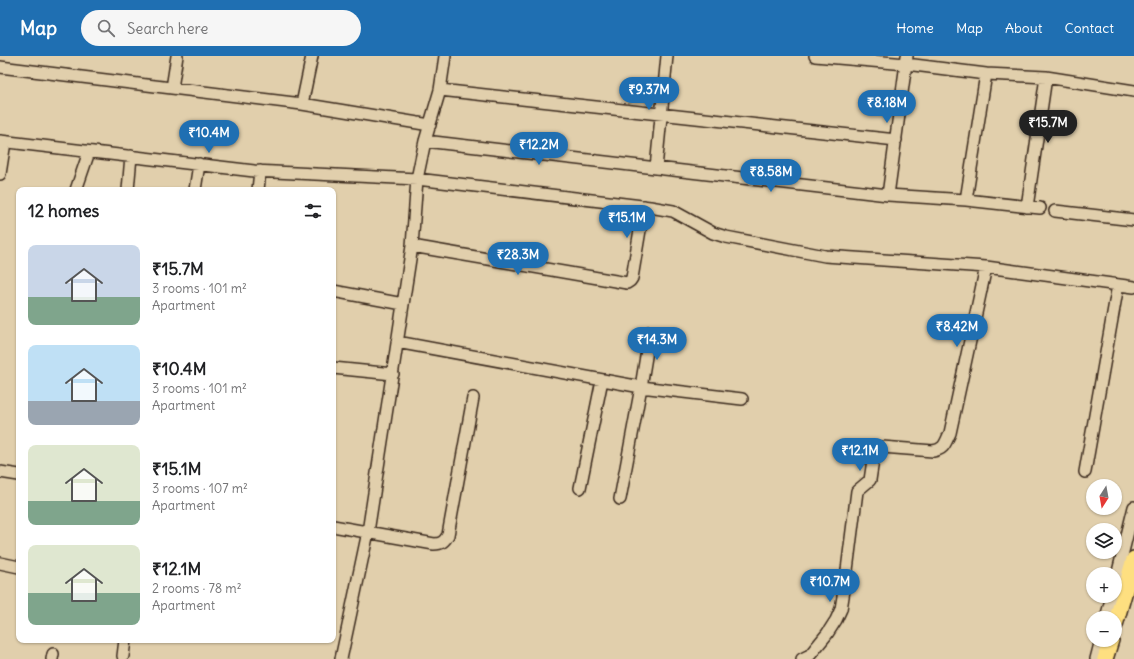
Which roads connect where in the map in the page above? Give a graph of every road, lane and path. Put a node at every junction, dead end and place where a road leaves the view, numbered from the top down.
1 (177, 56) edge
2 (312, 56) edge
3 (445, 56) edge
4 (667, 56) edge
5 (815, 56) edge
6 (907, 60) edge
7 (0, 67) edge
8 (986, 74) junction
9 (1046, 77) junction
10 (172, 88) junction
11 (440, 90) junction
12 (1134, 91) edge
13 (302, 104) junction
14 (660, 114) junction
15 (430, 125) junction
16 (896, 140) junction
17 (425, 141) junction
18 (2, 142) edge
19 (89, 152) junction
20 (131, 156) junction
21 (199, 164) junction
22 (656, 168) junction
23 (260, 171) junction
24 (0, 174) edge
25 (417, 179) junction
26 (77, 187) edge
27 (128, 187) edge
28 (195, 187) edge
29 (258, 187) edge
30 (888, 195) junction
31 (966, 200) junction
32 (644, 206) junction
33 (1027, 207) junction
34 (1040, 208) dead end
35 (1055, 211) dead end
36 (1134, 220) edge
37 (412, 246) junction
38 (986, 267) junction
39 (1118, 285) junction
40 (1134, 287) edge
41 (336, 292) edge
42 (403, 304) junction
43 (650, 332) dead end
44 (397, 342) junction
45 (336, 368) edge
46 (393, 374) junction
47 (602, 380) junction
48 (641, 387) junction
49 (473, 398) dead end
50 (742, 400) dead end
51 (0, 472) edge
52 (1085, 472) dead end
53 (16, 475) edge
54 (580, 488) dead end
55 (620, 499) dead end
56 (1134, 507) edge
57 (336, 527) edge
58 (368, 532) junction
59 (1134, 559) edge
60 (0, 563) edge
61 (16, 566) edge
62 (1119, 567) edge
63 (1119, 611) edge
64 (125, 643) edge
65 (1099, 647) edge
66 (1109, 647) edge
67 (123, 656) dead end
68 (341, 659) edge
69 (802, 659) edge
70 (1096, 659) edge
71 (1105, 659) edge

1 - 10 street
2 - 13 street
3 - 11 street
4 - 14 street
5 - 6 street
6 - 8 street
6 - 16 street
7 - 10 street
8 - 9 street
8 - 31 street
9 - 12 street
9 - 33 street
10 - 13 street
11 - 14 street
11 - 15 street
13 - 15 street
14 - 16 street
14 - 22 street
15 - 17 street
16 - 30 street
17 - 22 street
17 - 25 street
18 - 19 street
18 - 24 street
19 - 20 street
19 - 26 street
20 - 21 street
20 - 27 street
21 - 23 street
21 - 28 street
22 - 30 street
23 - 25 street
23 - 29 street
25 - 32 street
25 - 37 street
30 - 31 street
31 - 33 street
32 - 37 street
32 - 38 street
33 - 34 street
35 - 36 street
37 - 42 street
38 - 39 street
38 - 69 street
39 - 40 street
39 - 52 street
41 - 42 street
42 - 44 street
43 - 48 street
44 - 46 street
44 - 47 street
45 - 46 street
46 - 58 street
47 - 48 street
47 - 54 street
48 - 50 street
48 - 55 street
49 - 58 street
51 - 53 street
56 - 62 street
57 - 58 street
58 - 68 street
59 - 63 highway
60 - 61 street
64 - 67 street
65 - 70 street
66 - 71 highway

